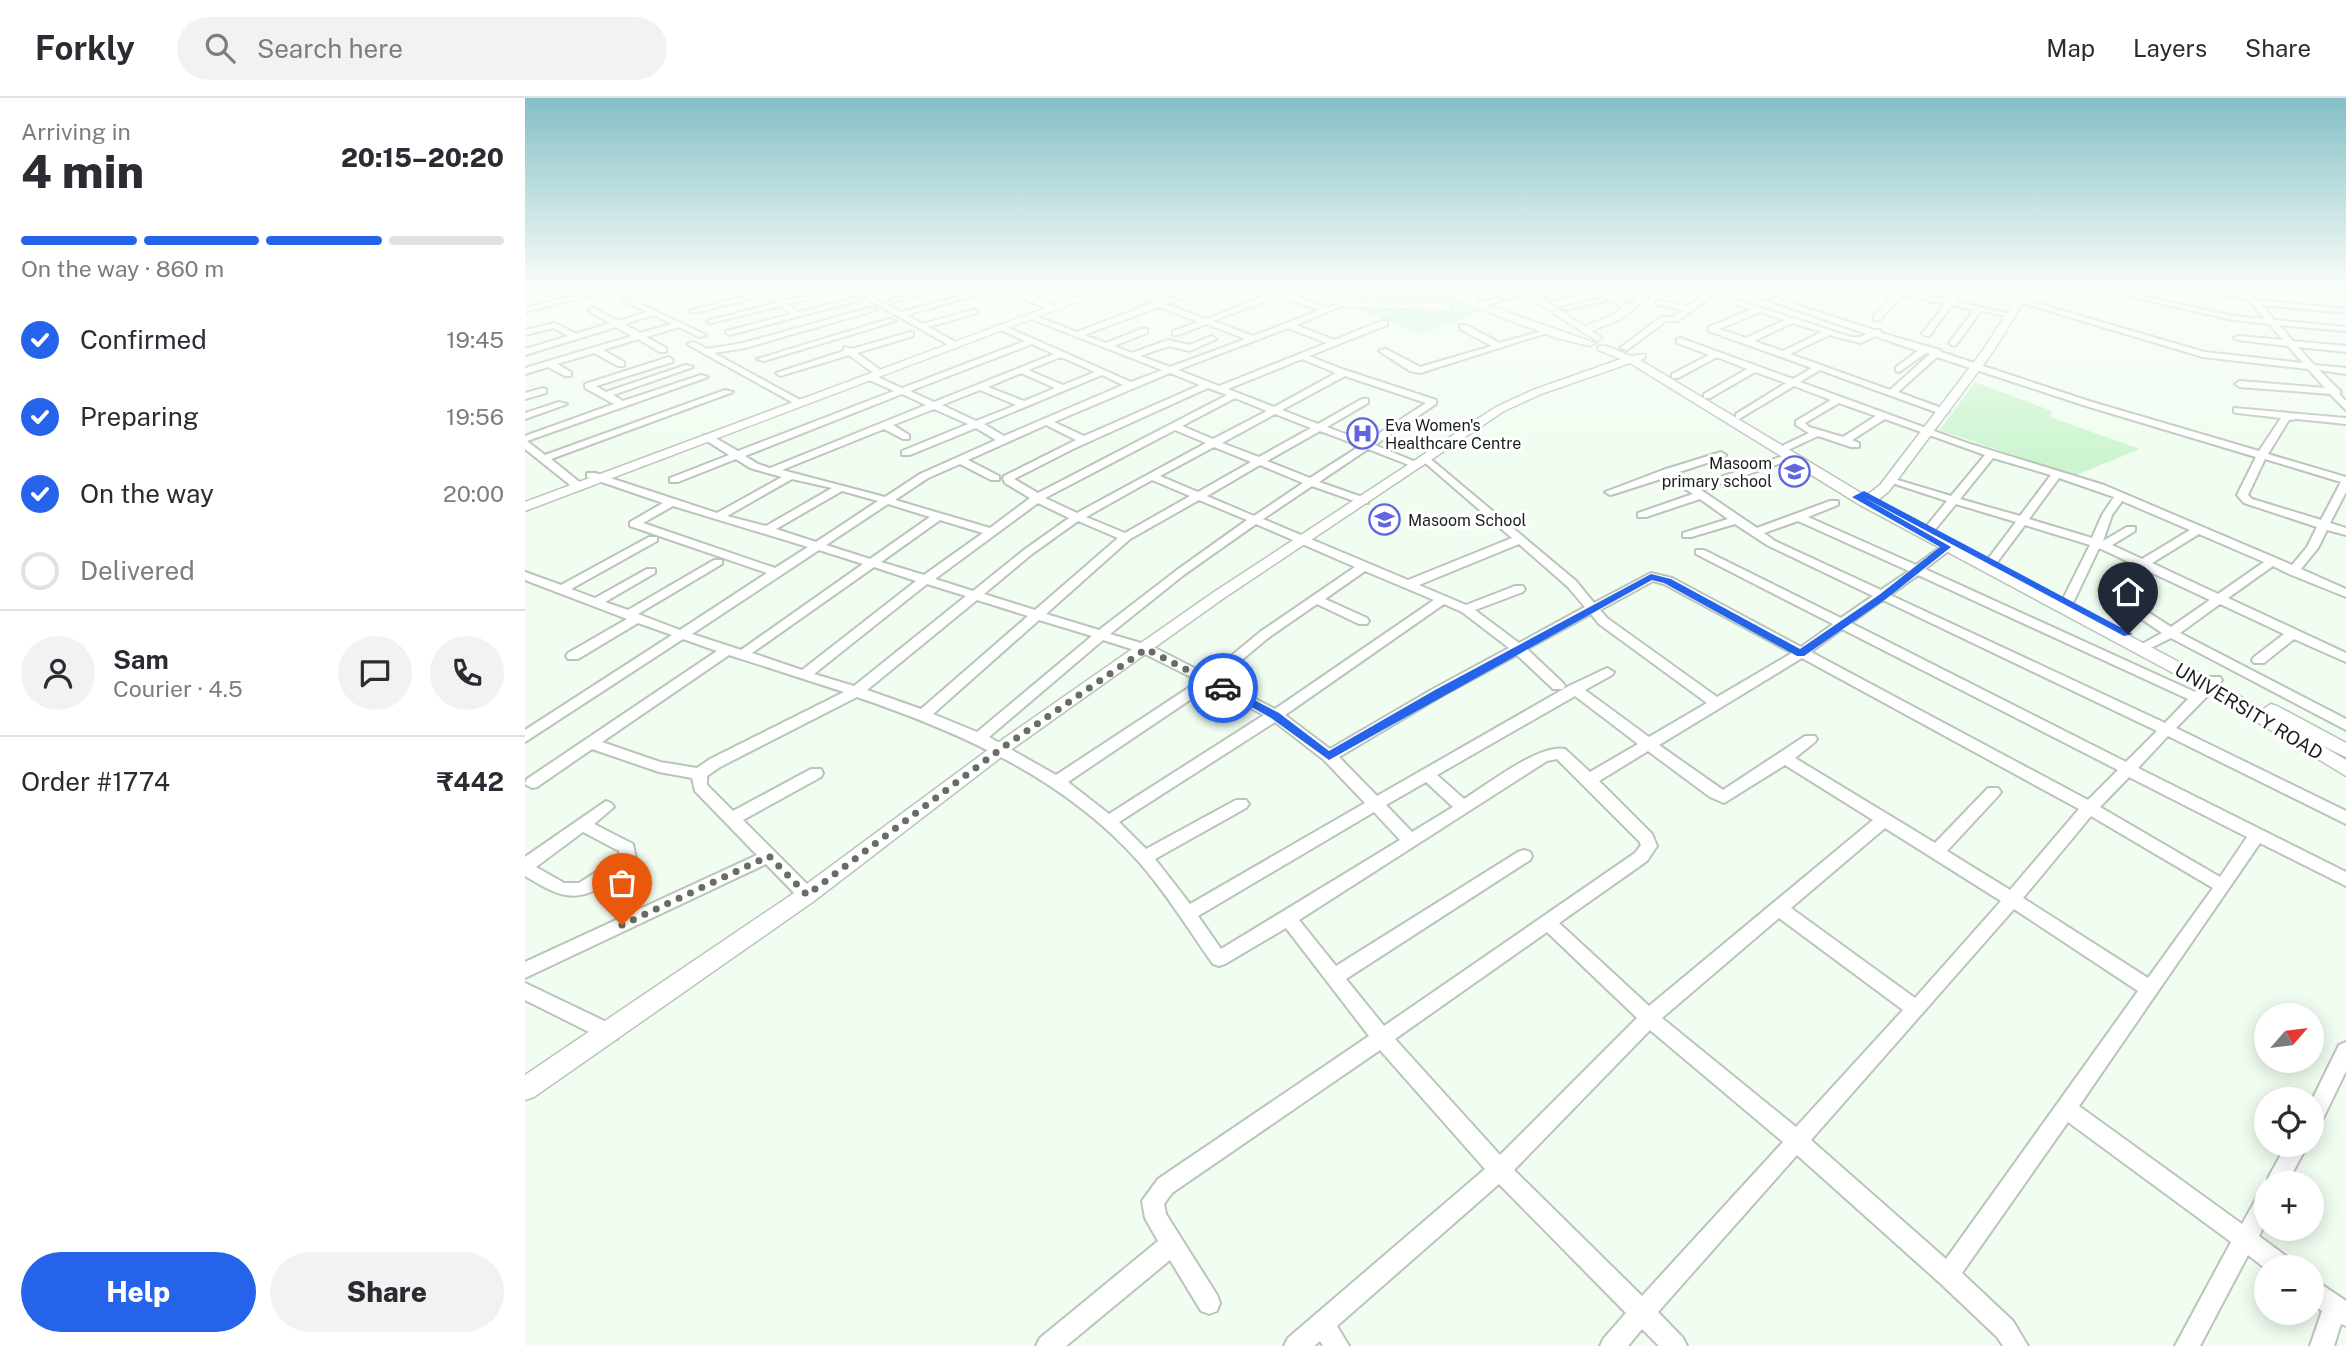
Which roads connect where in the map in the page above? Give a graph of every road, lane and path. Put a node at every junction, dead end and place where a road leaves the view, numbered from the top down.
1 (525, 342) edge
2 (559, 342) edge
3 (619, 342) edge
4 (649, 342) edge
5 (752, 342) edge
6 (818, 342) edge
7 (838, 342) edge
8 (883, 342) edge
9 (948, 342) edge
10 (956, 342) edge
11 (956, 342) edge
12 (1029, 342) edge
13 (1035, 342) edge
14 (1096, 342) edge
15 (1116, 342) edge
16 (1204, 342) edge
17 (1241, 342) edge
18 (1492, 342) edge
19 (1509, 342) edge
20 (1599, 342) edge
21 (1600, 342) edge
22 (1602, 342) edge
23 (1603, 342) edge
24 (1610, 342) edge
25 (1683, 342) edge
26 (1745, 342) edge
27 (1808, 342) edge
28 (1908, 342) edge
29 (1993, 342) edge
30 (2162, 342) edge
31 (2273, 342) edge
32 (1335, 343) edge
33 (691, 344) dead end
34 (951, 344) junction
35 (1606, 344) junction
36 (2288, 344) junction
37 (1106, 346) junction
38 (1499, 346) junction
39 (1926, 348) junction
40 (537, 349) junction
41 (2346, 349) edge
42 (596, 350) junction
43 (663, 350) dead end
44 (1383, 351) dead end
45 (525, 352) edge
46 (706, 352) junction
47 (852, 352) junction
48 (1937, 352) junction
49 (1061, 354) junction
50 (1715, 355) junction
51 (1782, 355) junction
52 (1132, 356) junction
53 (1302, 356) junction
54 (761, 359) dead end
55 (669, 360) dead end
56 (550, 364) junction
57 (621, 364) dead end
58 (1978, 366) junction
59 (689, 367) dead end
60 (769, 367) dead end
61 (1819, 368) junction
62 (2309, 368) junction
63 (1753, 369) junction
64 (1899, 369) dead end
65 (1020, 370) junction
66 (1169, 370) junction
67 (525, 371) edge
68 (740, 371) junction
69 (2346, 371) edge
70 (1103, 372) junction
71 (1342, 372) junction
72 (780, 373) dead end
73 (874, 373) junction
74 (568, 374) dead end
75 (1675, 376) junction
76 (704, 377) dead end
77 (1793, 384) junction
78 (2240, 384) dead end
79 (1131, 385) junction
80 (1207, 385) junction
81 (981, 387) junction
82 (1064, 389) junction
83 (1220, 389) junction
84 (543, 391) dead end
85 (729, 392) dead end
86 (902, 392) junction
87 (2332, 392) junction
88 (1892, 393) junction
89 (2346, 393) edge
90 (604, 395) junction
91 (1235, 395) junction
92 (1707, 396) junction
93 (525, 397) edge
94 (1838, 399) junction
95 (795, 401) junction
96 (1365, 401) dead end
97 (562, 404) dead end
98 (622, 404) junction
99 (933, 405) junction
100 (1025, 405) junction
101 (2346, 407) edge
102 (1275, 410) junction
103 (2237, 410) dead end
104 (1944, 412) junction
105 (1885, 415) junction
106 (525, 416) edge
107 (1739, 416) junction
108 (2291, 416) junction
109 (2346, 421) edge
110 (1047, 422) junction
111 (976, 424) junction
112 (885, 425) junction
113 (1175, 427) junction
114 (1320, 427) junction
115 (1927, 430) junction
116 (1817, 433) junction
117 (707, 437) junction
118 (906, 437) dead end
119 (525, 439) edge
120 (1004, 440) junction
121 (1084, 440) junction
122 (1844, 441) junction
123 (1214, 443) junction
124 (525, 444) edge
125 (1855, 445) dead end
126 (1368, 446) junction
127 (1790, 451) junction
128 (906, 453) dead end
129 (1991, 454) junction
130 (737, 455) junction
131 (1721, 455) dead end
132 (2262, 455) junction
133 (542, 459) junction
134 (959, 459) junction
135 (1261, 460) junction
136 (1422, 462) junction
137 (771, 471) junction
138 (1667, 472) junction
139 (2057, 474) junction
140 (792, 475) junction
141 (595, 476) junction
142 (1151, 476) junction
143 (995, 478) dead end
144 (1891, 478) junction
145 (674, 480) dead end
146 (2346, 481) edge
147 (1310, 482) junction
148 (576, 484) junction
149 (841, 487) junction
150 (1610, 492) dead end
151 (1697, 492) junction
152 (1195, 495) junction
153 (2121, 495) junction
154 (1037, 498) junction
155 (1864, 498) junction
156 (1953, 500) junction
157 (525, 501) edge
158 (886, 501) junction
159 (1364, 501) junction
160 (671, 503) junction
161 (1834, 503) dead end
162 (525, 507) edge
163 (2157, 512) junction
164 (1642, 515) dead end
165 (1077, 516) junction
166 (718, 517) junction
167 (937, 517) junction
168 (1799, 517) junction
169 (1736, 520) junction
170 (1256, 521) junction
171 (2022, 521) junction
172 (2142, 521) dead end
173 (2324, 526) junction
174 (2131, 528) dead end
175 (767, 530) junction
176 (1929, 530) junction
177 (2198, 530) junction
178 (992, 532) junction
179 (2346, 532) edge
180 (1755, 533) junction
181 (1687, 535) dead end
182 (1126, 537) junction
183 (653, 539) dead end
184 (1521, 539) junction
185 (1303, 541) junction
186 (2100, 544) junction
187 (818, 547) junction
188 (1947, 547) junction
189 (1700, 552) dead end
190 (718, 562) dead end
191 (2144, 563) junction
192 (2270, 563) junction
193 (870, 564) junction
194 (1991, 564) junction
195 (1364, 566) junction
196 (1917, 570) junction
197 (651, 571) dead end
198 (2293, 572) junction
199 (778, 573) junction
200 (525, 576) edge
201 (925, 580) junction
202 (1410, 584) junction
203 (1519, 589) dead end
204 (561, 590) junction
205 (2105, 590) dead end
206 (2346, 593) edge
207 (977, 596) junction
208 (1882, 597) junction
209 (2217, 598) junction
210 (1316, 599) junction
211 (1444, 599) junction
212 (596, 602) junction
213 (2067, 603) junction
214 (1466, 609) junction
215 (1593, 610) junction
216 (1036, 613) junction
217 (633, 616) junction
218 (1363, 621) dead end
219 (1843, 624) junction
220 (2171, 633) junction
221 (2293, 633) junction
222 (683, 635) junction
223 (1100, 635) junction
224 (2148, 644) junction
225 (729, 649) junction
226 (1146, 649) junction
227 (1520, 650) junction
228 (1801, 653) junction
229 (743, 654) junction
230 (573, 656) dead end
231 (2346, 658) edge
232 (2259, 660) dead end
233 (1607, 672) dead end
234 (804, 675) junction
235 (1209, 681) junction
236 (1558, 686) dead end
237 (2207, 688) junction
238 (1574, 689) junction
239 (856, 692) junction
240 (1718, 704) junction
241 (923, 715) junction
242 (1275, 715) junction
243 (2346, 725) edge
244 (2167, 730) junction
245 (525, 737) edge
246 (979, 738) junction
247 (1810, 739) dead end
248 (590, 743) junction
249 (1648, 746) junction
250 (1002, 748) junction
251 (2346, 751) edge
252 (1329, 756) junction
253 (1785, 758) junction
254 (2346, 769) edge
255 (2127, 770) junction
256 (816, 773) dead end
257 (699, 774) junction
258 (1427, 774) junction
259 (1589, 780) junction
260 (1058, 781) junction
261 (532, 783) dead end
262 (1993, 792) dead end
263 (1375, 803) junction
264 (1241, 804) dead end
265 (606, 807) dead end
266 (1463, 807) junction
267 (2090, 808) junction
268 (2346, 818) edge
269 (732, 819) junction
270 (1883, 821) junction
271 (1108, 822) junction
272 (583, 825) junction
273 (2257, 835) junction
274 (1409, 839) junction
275 (1935, 853) junction
276 (769, 856) junction
277 (1524, 856) dead end
278 (1145, 857) junction
279 (525, 867) edge
280 (2346, 880) edge
281 (2223, 886) junction
282 (807, 895) junction
283 (2012, 899) junction
284 (1779, 909) junction
285 (1186, 915) junction
286 (1288, 918) junction
287 (1548, 923) junction
288 (525, 970) edge
289 (1333, 978) junction
290 (2150, 989) junction
291 (525, 991) edge
292 (1916, 1009) junction
293 (1650, 1018) junction
294 (610, 1033) junction
295 (1383, 1038) junction
296 (2346, 1051) edge
297 (525, 1090) edge
298 (2324, 1096) edge
299 (2065, 1108) junction
300 (1797, 1141) junction
301 (1500, 1170) junction
302 (2254, 1223) edge
303 (2245, 1239) junction
304 (1171, 1245) junction
305 (2266, 1255) edge
306 (1948, 1275) junction
307 (2324, 1298) edge
308 (1209, 1303) dead end
309 (2340, 1311) edge
310 (1642, 1313) junction
311 (1322, 1324) junction
312 (1048, 1346) edge
313 (1296, 1346) edge
314 (1337, 1346) edge
315 (1612, 1346) edge
316 (1675, 1346) edge
317 (2015, 1346) edge
318 (2187, 1346) edge
319 (2322, 1346) edge

1 - 40 street
2 - 40 street
3 - 42 street
4 - 43 street
5 - 46 street
6 - 54 street
7 - 47 street
8 - 47 street
9 - 34 street
10 - 34 street
11 - 34 street
12 - 86 street
13 - 49 street
14 - 37 street
15 - 37 street
16 - 52 street
17 - 66 street
18 - 38 street
19 - 38 street
20 - 35 street
21 - 35 street
22 - 35 street
23 - 35 street, UNIVERSITY ROAD
24 - 35 street
25 - 50 street
26 - 51 street
27 - 51 street
28 - 39 street
29 - 58 street
30 - 62 street
31 - 36 street
32 - 53 street
33 - 46 street
34 - 73 street
35 - 75 street, UNIVERSITY ROAD
35 - 127 street, UNIVERSITY ROAD
35 - 136 street
36 - 41 street
36 - 62 street
37 - 52 street
38 - 44 street
39 - 48 street
39 - 64 street
40 - 45 street
42 - 56 street
42 - 57 street
46 - 68 street
47 - 72 street
47 - 73 street
48 - 58 street
48 - 88 street
49 - 65 street
49 - 70 street
50 - 63 street
50 - 75 street
51 - 61 street
52 - 66 street
53 - 71 street
53 - 83 street
55 - 90 street
56 - 67 street
56 - 74 street
58 - 104 street
58 - 132 street
59 - 90 street
60 - 68 street
61 - 77 street
61 - 88 street
62 - 69 street
62 - 87 street
63 - 77 street
63 - 92 street
65 - 81 street
65 - 82 street
66 - 79 street
66 - 80 street
68 - 95 street
70 - 79 street
70 - 82 street
71 - 102 street
71 - 126 street
73 - 86 street
73 - 95 street
75 - 92 street, UNIVERSITY ROAD
76 - 98 street
77 - 94 street
77 - 107 street
78 - 87 street
79 - 110 street
80 - 83 street
80 - 121 street
81 - 99 street
81 - 100 street
82 - 100 street
83 - 91 street
84 - 93 street
85 - 133 street
86 - 99 street
86 - 130 street
87 - 89 street
87 - 101 street
88 - 104 street
90 - 98 street
91 - 102 street
91 - 113 street
92 - 107 street, UNIVERSITY ROAD
94 - 105 street
94 - 116 street
95 - 117 street
95 - 141 street
96 - 114 street
97 - 106 street
98 - 119 street
99 - 111 street
99 - 112 street
100 - 111 street
102 - 114 street
102 - 123 street
103 - 108 street
104 - 115 street
105 - 115 street
105 - 122 street
107 - 127 street, UNIVERSITY ROAD
108 - 109 street
108 - 132 street
110 - 120 street
110 - 121 street
111 - 120 street
111 - 128 street
112 - 118 street
112 - 137 street
113 - 123 street
113 - 154 street
114 - 126 street
114 - 135 street
115 - 129 street
115 - 144 street
116 - 122 street
116 - 127 street
117 - 130 street
117 - 141 street
120 - 134 street
121 - 154 street
122 - 125 street
123 - 135 street
123 - 142 street
124 - 133 street
126 - 136 street
126 - 147 street
127 - 151 street
127 - 155 street, UNIVERSITY ROAD
129 - 139 street
129 - 156 street
130 - 137 street
130 - 145 street
131 - 138 street
132 - 146 street
132 - 173 street
133 - 148 street
134 - 143 street
134 - 158 street
135 - 147 street
135 - 152 street
136 - 159 street
136 - 184 street
137 - 140 street
138 - 150 street
138 - 151 street
139 - 153 street
139 - 171 street
140 - 149 street
140 - 166 street
141 - 148 street
141 - 160 street
142 - 152 street
142 - 165 street
144 - 155 street
144 - 156 street
146 - 173 street
147 - 159 street
147 - 170 street
148 - 157 street
148 - 162 street
149 - 158 street
149 - 175 street
151 - 164 street
151 - 169 street
152 - 170 street
152 - 182 street
153 - 163 street
153 - 186 street
154 - 165 street
154 - 178 street
155 - 176 street, UNIVERSITY ROAD
155 - 188 street, UNIVERSITY ROAD
156 - 171 street
156 - 176 street
158 - 167 street
158 - 187 street
159 - 185 street
160 - 166 street
160 - 199 street
161 - 168 street
163 - 172 street
163 - 177 street
165 - 182 street
165 - 207 street
166 - 175 street
167 - 178 street
167 - 193 street
168 - 180 street
168 - 196 street
169 - 180 street
169 - 181 street
170 - 185 street
170 - 223 street
171 - 186 street
171 - 194 street
173 - 179 street
173 - 198 street
174 - 186 street
175 - 187 street
176 - 194 street, UNIVERSITY ROAD
177 - 191 street
177 - 192 street
178 - 201 street
180 - 208 street
182 - 216 street
183 - 204 street
184 - 202 street
184 - 215 street
185 - 195 street
185 - 226 street
186 - 191 street
186 - 213 street
187 - 193 street
187 - 199 street
188 - 196 street
188 - 237 street, UNIVERSITY ROAD
189 - 219 street
190 - 217 street
191 - 209 street
192 - 198 street
192 - 209 street
193 - 201 street
193 - 229 street
194 - 213 street, UNIVERSITY ROAD
195 - 202 street
195 - 210 street
196 - 208 street
196 - 237 street
197 - 212 street
198 - 206 street
199 - 222 street
200 - 204 street
201 - 207 street
201 - 234 street
202 - 211 street
203 - 214 street
204 - 212 street
205 - 220 street
207 - 216 street
207 - 239 street
208 - 219 street
208 - 244 street
209 - 220 street
209 - 221 street
210 - 218 street
210 - 235 street
211 - 214 street
211 - 242 street
212 - 217 street
213 - 224 street, UNIVERSITY ROAD
214 - 227 street
215 - 227 street
215 - 228 street
215 - 240 street
216 - 223 street
216 - 241 street
217 - 222 street
217 - 230 street
219 - 228 street
219 - 255 street
220 - 224 street
220 - 243 street
221 - 231 street
221 - 232 street
222 - 225 street
222 - 245 street
223 - 226 street
223 - 246 street
224 - 237 street, UNIVERSITY ROAD
225 - 229 street
225 - 248 street
226 - 235 street
226 - 250 street
227 - 236 street
227 - 252 street
228 - 240 street
228 - 267 street
229 - 234 street
233 - 238 street
234 - 239 street
235 - 242 street
235 - 260 street
237 - 244 street
237 - 251 street, UNIVERSITY ROAD
237 - 254 street, UNIVERSITY ROAD
238 - 249 street
238 - 258 street
239 - 241 street
239 - 257 street
240 - 249 street
241 - 246 street
242 - 252 street
242 - 271 street
244 - 255 street
244 - 268 street
246 - 250 street
247 - 253 street
248 - 257 street
248 - 261 street
249 - 253 street
249 - 259 street
250 - 260 street
250 - 282 street
252 - 263 street
253 - 270 street
255 - 267 street
255 - 273 street
256 - 269 street
257 - 269 street
258 - 263 street
258 - 266 street
259 - 266 street
259 - 287 street
260 - 271 street
262 - 275 street
263 - 274 street
263 - 285 street
264 - 278 street
265 - 272 street
266 - 274 street
267 - 281 street
267 - 283 street
269 - 276 street
270 - 275 street
270 - 284 street
271 - 278 street
272 - 279 street
272 - 279 street
273 - 280 street
273 - 281 street
274 - 286 street
275 - 283 street
276 - 282 street
276 - 288 street
277 - 289 street
278 - 285 street
281 - 290 street
282 - 294 street
283 - 290 street
283 - 292 street
284 - 292 street
284 - 293 street
285 - 286 street
286 - 289 street
287 - 293 street
287 - 295 street
289 - 295 street
290 - 299 street
291 - 294 street
292 - 300 street
293 - 300 street
293 - 301 street
294 - 297 street
295 - 301 street
295 - 304 street
296 - 298 street
299 - 303 street
299 - 306 street
300 - 306 street
300 - 310 street
301 - 310 street
301 - 311 street
302 - 303 street
303 - 305 street
303 - 318 street
304 - 308 street
304 - 312 street
306 - 317 street
307 - 309 street
309 - 319 street
310 - 315 street
310 - 316 street
311 - 313 street
311 - 314 street

